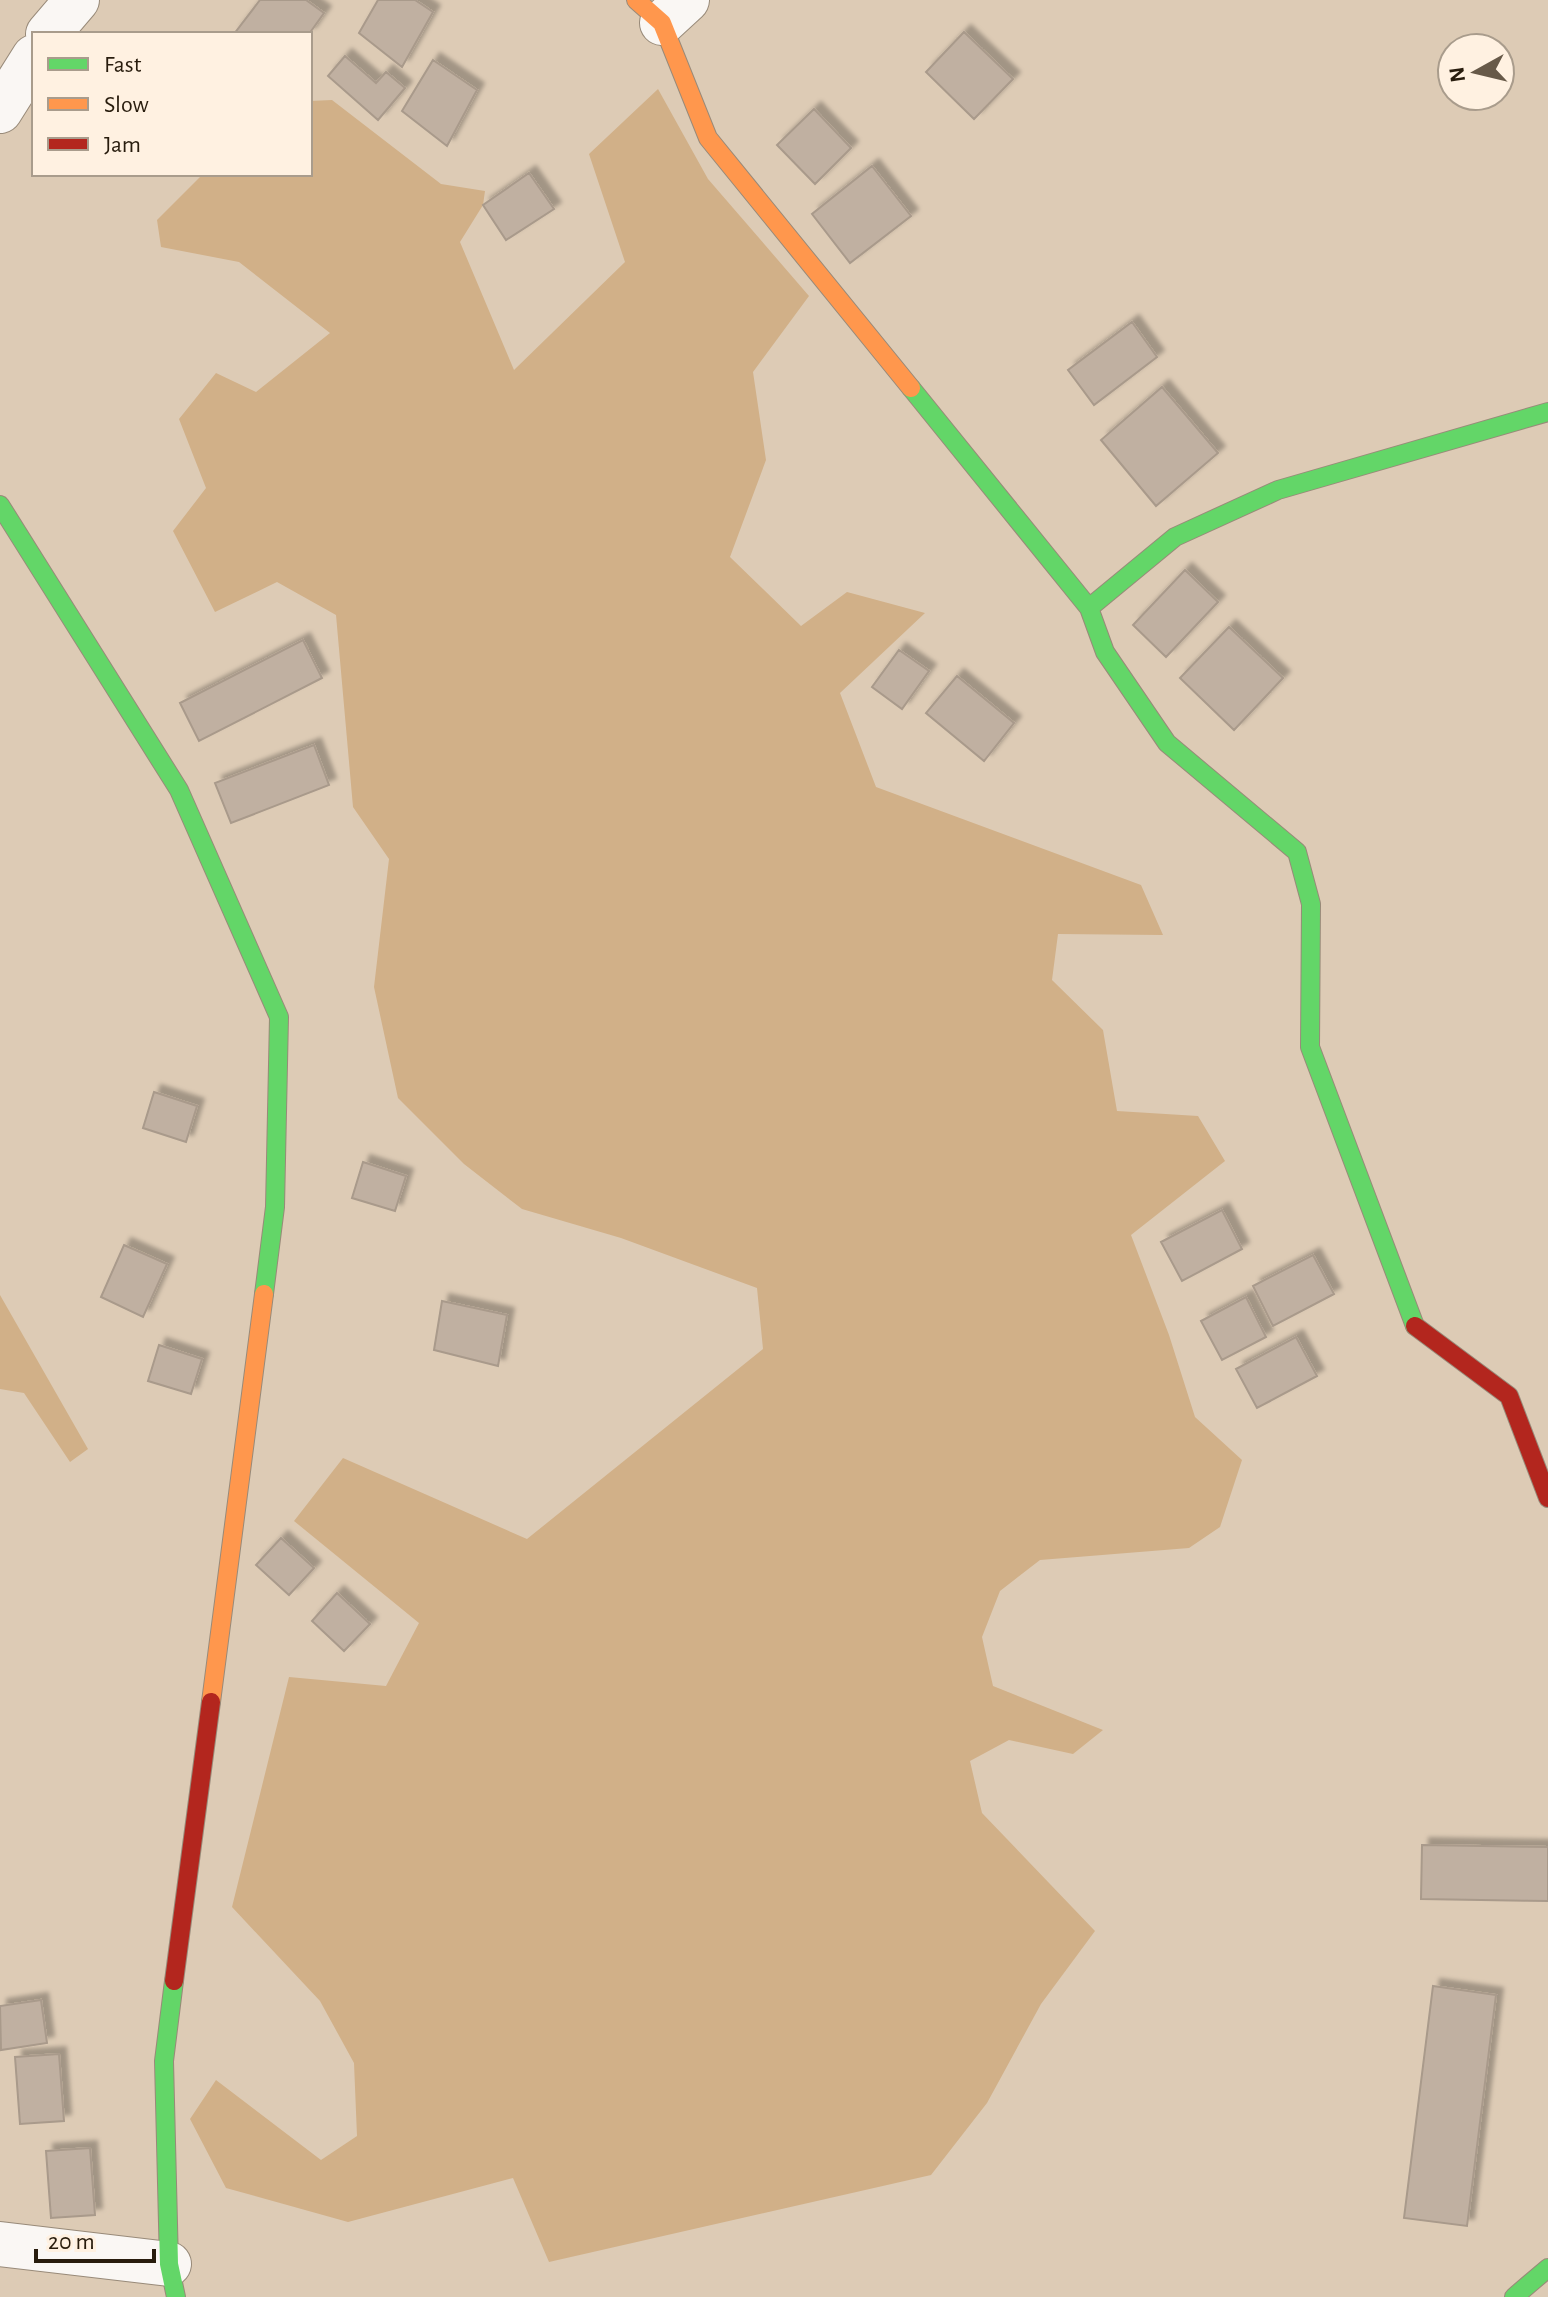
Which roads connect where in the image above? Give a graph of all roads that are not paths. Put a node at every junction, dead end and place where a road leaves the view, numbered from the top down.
1 (77, 0) edge
2 (662, 8) edge
3 (50, 32) edge
4 (32, 60) edge
5 (0, 111) edge
6 (1548, 412) edge
7 (0, 505) edge
8 (1089, 608) junction
9 (1548, 1498) edge
10 (0, 2244) edge
11 (1548, 2268) edge
12 (172, 2280) edge
13 (1514, 2297) edge

1 - 3 street
2 - 8 street
4 - 5 street
6 - 8 street
7 - 12 street
8 - 9 street
10 - 12 street
11 - 13 street

